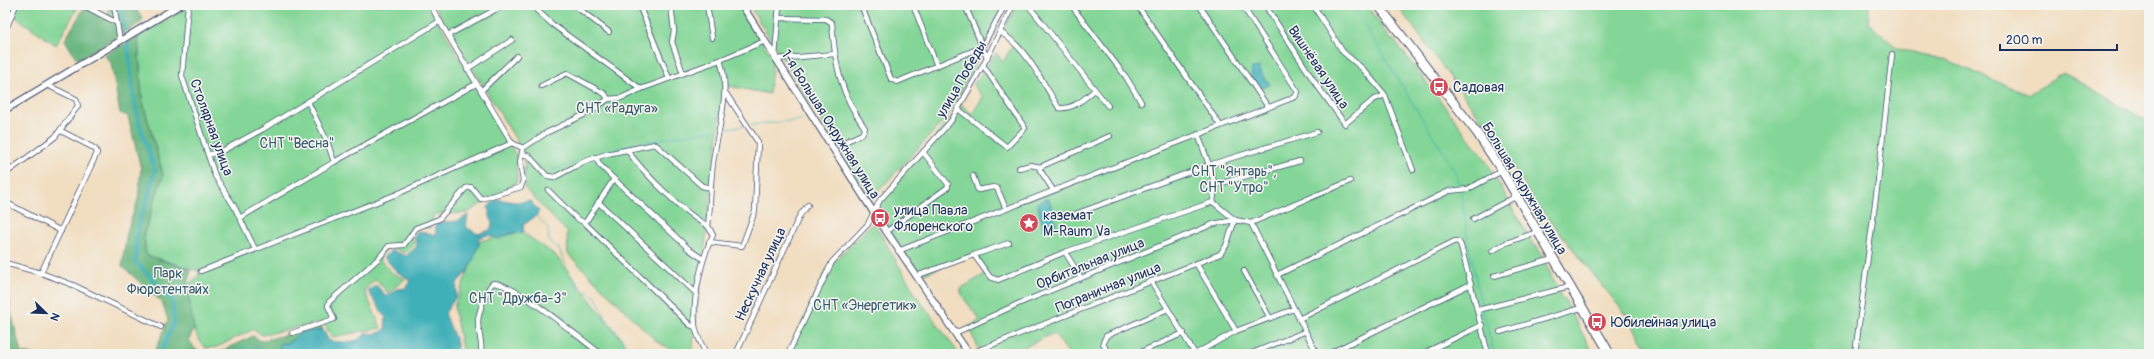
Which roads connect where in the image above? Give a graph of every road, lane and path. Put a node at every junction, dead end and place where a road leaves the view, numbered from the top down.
1 (16, 5) edge
2 (83, 5) edge
3 (114, 5) edge
4 (180, 5) edge
5 (188, 5) edge
6 (430, 5) edge
7 (504, 5) edge
8 (530, 5) edge
9 (574, 5) edge
10 (639, 5) edge
11 (671, 5) edge
12 (707, 5) edge
13 (742, 5) edge
14 (779, 5) edge
15 (861, 5) edge
16 (913, 5) edge
17 (965, 5) edge
18 (1005, 5) edge
19 (1013, 5) edge
20 (1028, 5) edge
21 (1071, 5) edge
22 (1137, 5) edge
23 (1199, 5) edge
24 (1242, 5) edge
25 (1265, 5) edge
26 (1313, 5) edge
27 (1378, 5) edge
28 (778, 18) junction
29 (440, 21) junction
30 (117, 23) junction
31 (5, 32) edge
32 (609, 32) dead end
33 (1000, 32) junction
34 (448, 35) junction
35 (712, 38) dead end
36 (512, 40) dead end
37 (120, 41) junction
38 (765, 41) junction
39 (982, 47) junction
40 (835, 54) junction
41 (1892, 54) dead end
42 (517, 56) dead end
43 (775, 58) junction
44 (987, 58) junction
45 (720, 60) junction
46 (983, 64) junction
47 (938, 66) junction
48 (468, 68) junction
49 (683, 73) junction
50 (669, 78) junction
51 (476, 84) junction
52 (47, 85) junction
53 (541, 86) dead end
54 (641, 89) junction
55 (1095, 90) junction
56 (481, 91) junction
57 (725, 92) junction
58 (1385, 95) junction
59 (608, 99) junction
60 (308, 102) junction
61 (1141, 102) dead end
62 (1108, 106) dead end
63 (1268, 107) junction
64 (958, 109) junction
65 (5, 110) edge
66 (1220, 125) junction
67 (61, 131) junction
68 (1317, 132) dead end
69 (1198, 134) junction
70 (1110, 136) dead end
71 (512, 143) junction
72 (838, 145) dead end
73 (523, 148) junction
74 (627, 150) junction
75 (923, 152) junction
76 (523, 154) junction
77 (208, 155) junction
78 (596, 158) junction
79 (1300, 161) dead end
80 (334, 162) junction
81 (1209, 165) junction
82 (1040, 167) junction
83 (1019, 168) dead end
84 (1413, 170) dead end
85 (1502, 171) junction
86 (5, 174) edge
87 (973, 176) dead end
88 (614, 179) junction
89 (1350, 181) dead end
90 (1215, 185) junction
91 (711, 188) junction
92 (548, 190) dead end
93 (1053, 190) junction
94 (1516, 196) junction
95 (5, 202) edge
96 (598, 202) junction
97 (1213, 202) junction
98 (808, 205) dead end
99 (1006, 209) junction
100 (874, 213) junction
101 (1067, 217) dead end
102 (240, 218) junction
103 (1473, 219) dead end
104 (1236, 220) junction
105 (585, 223) junction
106 (1251, 223) junction
107 (708, 226) junction
108 (61, 231) junction
109 (886, 232) junction
110 (1537, 232) junction
111 (709, 242) junction
112 (1009, 243) dead end
113 (255, 249) junction
114 (898, 251) junction
115 (1492, 251) dead end
116 (1065, 252) junction
117 (974, 255) junction
118 (703, 259) junction
119 (1553, 259) junction
120 (5, 263) edge
121 (1196, 264) junction
122 (201, 271) dead end
123 (1244, 271) dead end
124 (41, 273) junction
125 (1277, 275) junction
126 (916, 276) junction
127 (1494, 276) dead end
128 (1081, 278) junction
129 (1151, 281) junction
130 (1471, 284) junction
131 (1569, 287) junction
132 (697, 294) junction
133 (1581, 308) junction
134 (1168, 309) junction
135 (1294, 309) junction
136 (1478, 310) junction
137 (1270, 318) junction
138 (1299, 319) junction
139 (1482, 324) junction
140 (162, 327) dead end
141 (695, 327) junction
142 (1236, 331) junction
143 (1304, 332) junction
144 (1500, 332) dead end
145 (292, 333) dead end
146 (955, 333) junction
147 (1184, 333) junction
148 (1610, 353) edge
149 (481, 354) edge
150 (601, 354) edge
151 (706, 354) edge
152 (736, 354) edge
153 (788, 354) edge
154 (969, 354) edge
155 (1108, 354) edge
156 (1136, 354) edge
157 (1250, 354) edge
158 (1317, 354) edge
159 (1328, 354) edge
160 (1422, 354) edge
161 (1488, 354) edge
162 (1594, 354) edge
163 (1855, 354) edge

1 - 31 street
2 - 30 street
3 - 30 street
4 - 37 street
5 - 77 street, Столярная улица
6 - 29 street
7 - 34 street
8 - 54 street
9 - 32 street
10 - 50 street
11 - 49 street
12 - 35 street
13 - 38 street, 1-я Большая Окружная улица
14 - 28 street
15 - 47 street
16 - 47 street
17 - 39 street
18 - 39 street
19 - 33 street, улица Победы
20 - 55 street
21 - 61 street
22 - 66 street
23 - 63 street
24 - 63 street
25 - 58 street, Вишнёвая улица
26 - 58 street
27 - 85 highway, Большая Окружная улица
28 - 40 street
28 - 43 street
29 - 34 street
29 - 60 street
30 - 37 street
33 - 44 street, улица Победы
33 - 55 street
34 - 48 street
36 - 48 street
37 - 52 street
38 - 43 street, 1-я Большая Окружная улица
38 - 45 street
39 - 44 street
39 - 47 street
40 - 43 street
40 - 72 street
41 - 163 street
42 - 56 street
43 - 100 street, 1-я Большая Окружная улица
44 - 46 street, улица Победы
45 - 49 street
45 - 57 street
46 - 64 street, улица Победы
46 - 64 street
48 - 51 street
49 - 50 street
50 - 54 street
51 - 56 street
51 - 80 street
52 - 65 street
52 - 67 street
53 - 59 street
54 - 59 street
55 - 62 street
56 - 71 street
57 - 91 street
57 - 111 street
58 - 84 street
59 - 73 street
60 - 77 street
60 - 80 street
63 - 66 street
64 - 75 street, улица Победы
66 - 69 street
67 - 86 street
67 - 108 street
68 - 81 street
69 - 81 street
69 - 93 street
70 - 82 street
71 - 73 street
71 - 113 street
73 - 76 street
74 - 78 street
74 - 91 street
74 - 107 street
75 - 100 street, улица Победы
75 - 109 street
76 - 78 street
76 - 145 street
77 - 102 street, Столярная улица
78 - 88 street
79 - 90 street
80 - 102 street
81 - 90 street
81 - 101 street
82 - 83 street
82 - 93 street
85 - 94 highway, Большая Окружная улица
85 - 125 street
87 - 99 street
88 - 96 street
88 - 118 street
89 - 106 street
90 - 97 street
91 - 107 street
92 - 105 street
93 - 99 street
94 - 103 street
94 - 110 highway, Большая Окружная улица
95 - 108 street
96 - 105 street
96 - 132 street
97 - 104 street
97 - 116 street
98 - 152 street, Нескучная улица
99 - 114 street
100 - 109 street, 1-я Большая Окружная улица
100 - 153 street
102 - 113 street, Столярная улица
104 - 106 street
104 - 121 street, Пограничная улица
104 - 128 street, Орбитальная улица
105 - 141 street
106 - 125 street
107 - 111 street
108 - 124 street
109 - 114 street, 1-я Большая Окружная улица
110 - 115 street
110 - 119 highway, Большая Окружная улица
111 - 118 street
112 - 117 street
113 - 122 street
114 - 126 street, 1-я Большая Окружная улица
116 - 117 street
116 - 128 street
117 - 126 street
118 - 132 street
119 - 127 street
119 - 131 highway, Большая Окружная улица
120 - 124 street
121 - 129 street, Пограничная улица
121 - 142 street
123 - 137 street
124 - 140 street
125 - 135 street
126 - 146 street, 1-я Большая Окружная улица
128 - 146 street, Орбитальная улица
129 - 134 street
129 - 154 street, Пограничная улица
130 - 136 street
130 - 138 street
130 - 159 street
131 - 133 highway, Большая Окружная улица
131 - 136 street
132 - 141 street
133 - 144 street
133 - 148 highway, Большая Окружная улица
134 - 147 street
134 - 155 street
135 - 137 street
135 - 138 street
136 - 139 street
137 - 142 street
138 - 143 street
139 - 160 street
139 - 161 street
141 - 151 street
142 - 147 street
143 - 157 street
143 - 158 street
146 - 154 street, 1-я Большая Окружная улица
147 - 156 street
148 - 162 street
149 - 150 street

